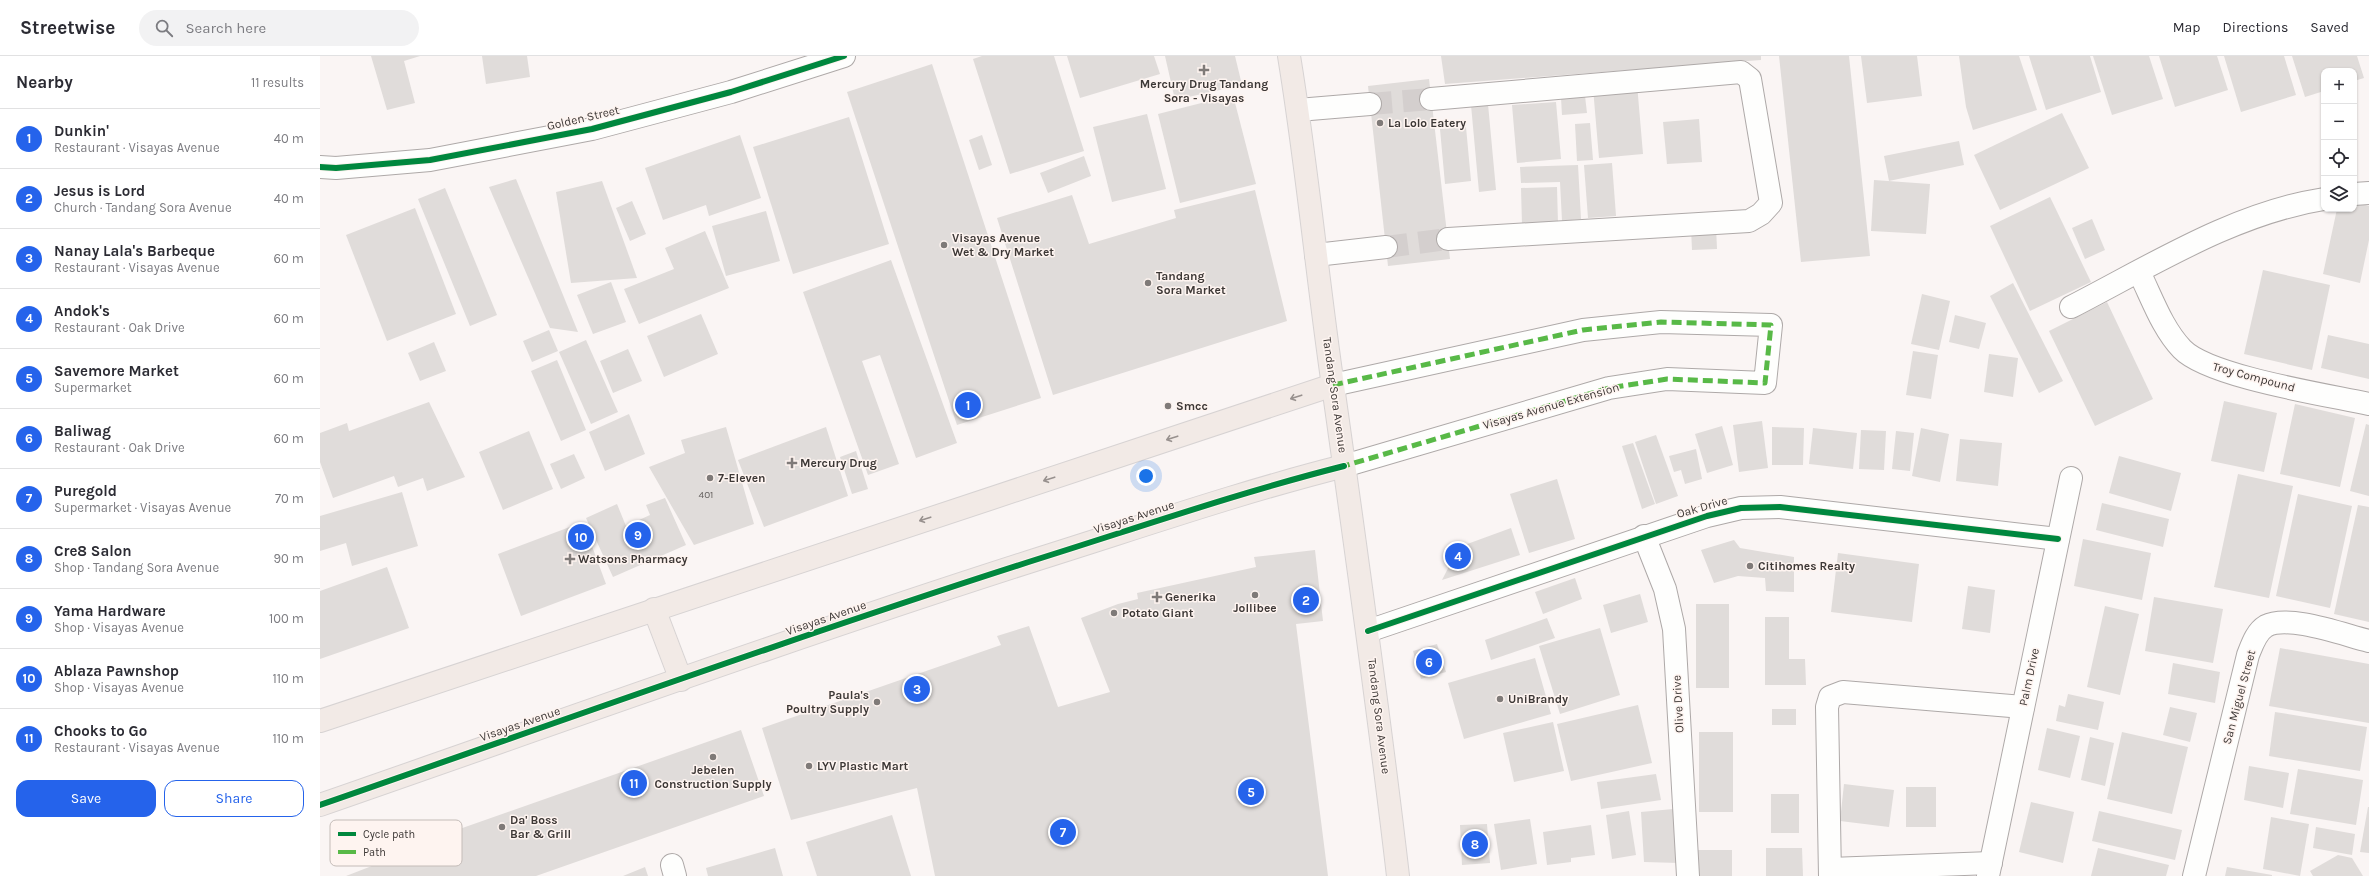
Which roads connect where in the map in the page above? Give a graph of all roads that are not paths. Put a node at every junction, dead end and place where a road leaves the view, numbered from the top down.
1 (844, 56) edge
2 (1289, 56) edge
3 (1431, 99) tunnel mouth
4 (1370, 104) tunnel mouth
5 (1298, 110) junction
6 (320, 167) edge
7 (2369, 193) edge
8 (2357, 194) edge
9 (2321, 200) edge
10 (1448, 239) tunnel mouth
11 (1386, 247) tunnel mouth
12 (1316, 255) junction
13 (2139, 272) junction
14 (2071, 307) dead end
15 (1333, 385) junction
16 (2369, 404) edge
17 (1344, 466) junction
18 (2071, 478) dead end
19 (1644, 536) junction
20 (2058, 539) junction
21 (654, 609) junction
22 (1368, 632) junction
23 (2369, 641) edge
24 (681, 680) junction
25 (2023, 707) junction
26 (320, 721) edge
27 (320, 805) edge
28 (1990, 869) edge
29 (1830, 873) edge
30 (1398, 876) edge
31 (1688, 876) edge
32 (2194, 876) edge

1 - 6 street, Golden Street
2 - 5 main road, Tandang Sora Avenue
3 - 10 street
4 - 5 street
5 - 12 main road, Tandang Sora Avenue
7 - 8 street
9 - 13 street
11 - 12 street
12 - 15 main road, Tandang Sora Avenue
13 - 14 street
13 - 16 street, Troy Compound
15 - 17 main road, Tandang Sora Avenue
15 - 17 street, Visayas Avenue Extension
15 -> 21 main road
17 - 22 main road, Tandang Sora Avenue
17 - 24 main road, Visayas Avenue
18 - 20 street, Palm Drive
19 - 20 street, Oak Drive
19 - 22 street, Oak Drive
19 - 31 street, Olive Drive
20 - 25 street, Palm Drive
21 - 24 main road
21 - 26 main road
22 - 30 main road, Tandang Sora Avenue
23 - 32 street, San Miguel Street
24 - 27 main road, Visayas Avenue
25 - 28 street, Palm Drive
25 - 29 street
28 - 29 street

